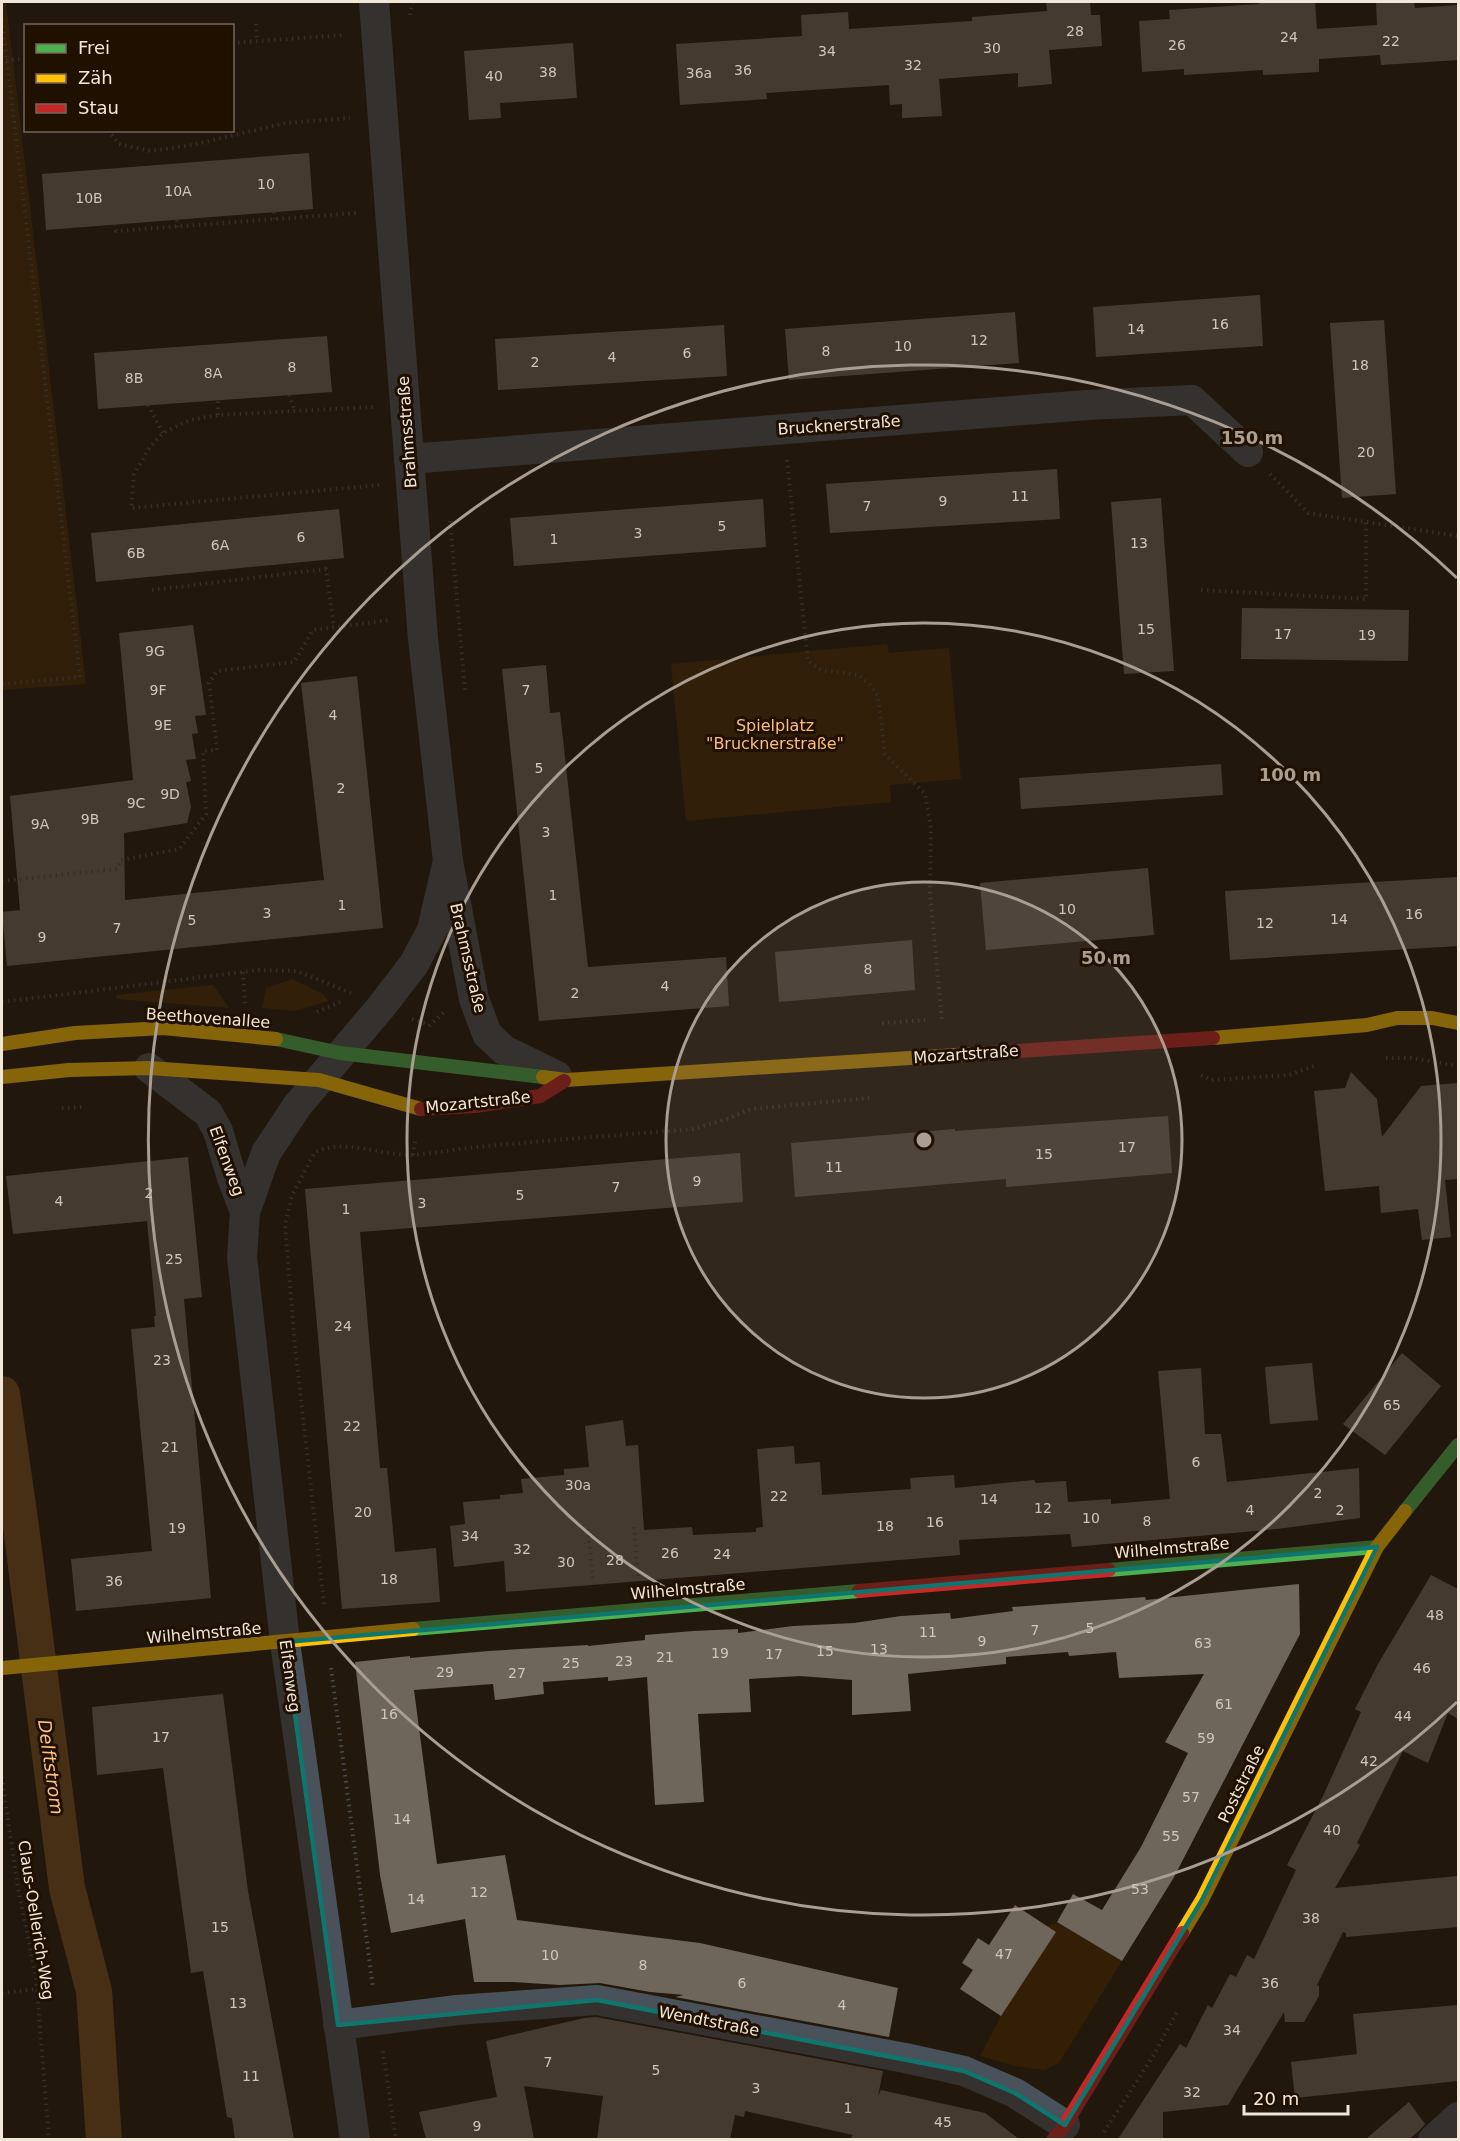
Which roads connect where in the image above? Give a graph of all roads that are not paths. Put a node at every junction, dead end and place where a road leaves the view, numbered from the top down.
1 (374, 2) edge
2 (1248, 452) road end
3 (409, 459) junction
4 (448, 861) junction
5 (1440, 1020) edge
6 (1367, 1025) junction
7 (2, 1044) edge
8 (340, 1053) junction
9 (148, 1068) junction
10 (2, 1077) edge
11 (319, 1080) junction
12 (566, 1080) junction
13 (245, 1212) junction
14 (1458, 1445) edge
15 (1377, 1547) junction
16 (285, 1642) junction
17 (7, 1667) edge
18 (338, 2025) junction
19 (1458, 2117) edge
20 (1059, 2132) edge
21 (355, 2139) edge
22 (1433, 2139) edge

1 - 3 street, Brahmsstraße
2 - 3 street, Brucknerstraße
3 - 4 street, Brahmsstraße
4 - 8 street, Brahmsstraße
4 - 12 street, Brahmsstraße
5 - 6 street, Mozartstraße
5 - 6 street, Mozartstraße
6 - 12 street, Mozartstraße
7 - 8 street, Beethovenallee
8 - 11 street, Brahmsstraße
8 - 12 street, Mozartstraße
9 - 10 street
9 - 11 street
9 - 13 street, Elfenweg
11 - 12 street, Mozartstraße
11 - 13 street, Elfenweg
13 - 16 street, Elfenweg
14 - 15 street, Poststraße
15 - 16 street, Wilhelmstraße
15 - 20 street, Poststraße
16 - 17 street, Wilhelmstraße
16 - 18 street, Elfenweg
18 - 20 street, Wendtstraße
18 - 21 street, Elfenweg
19 - 22 street

